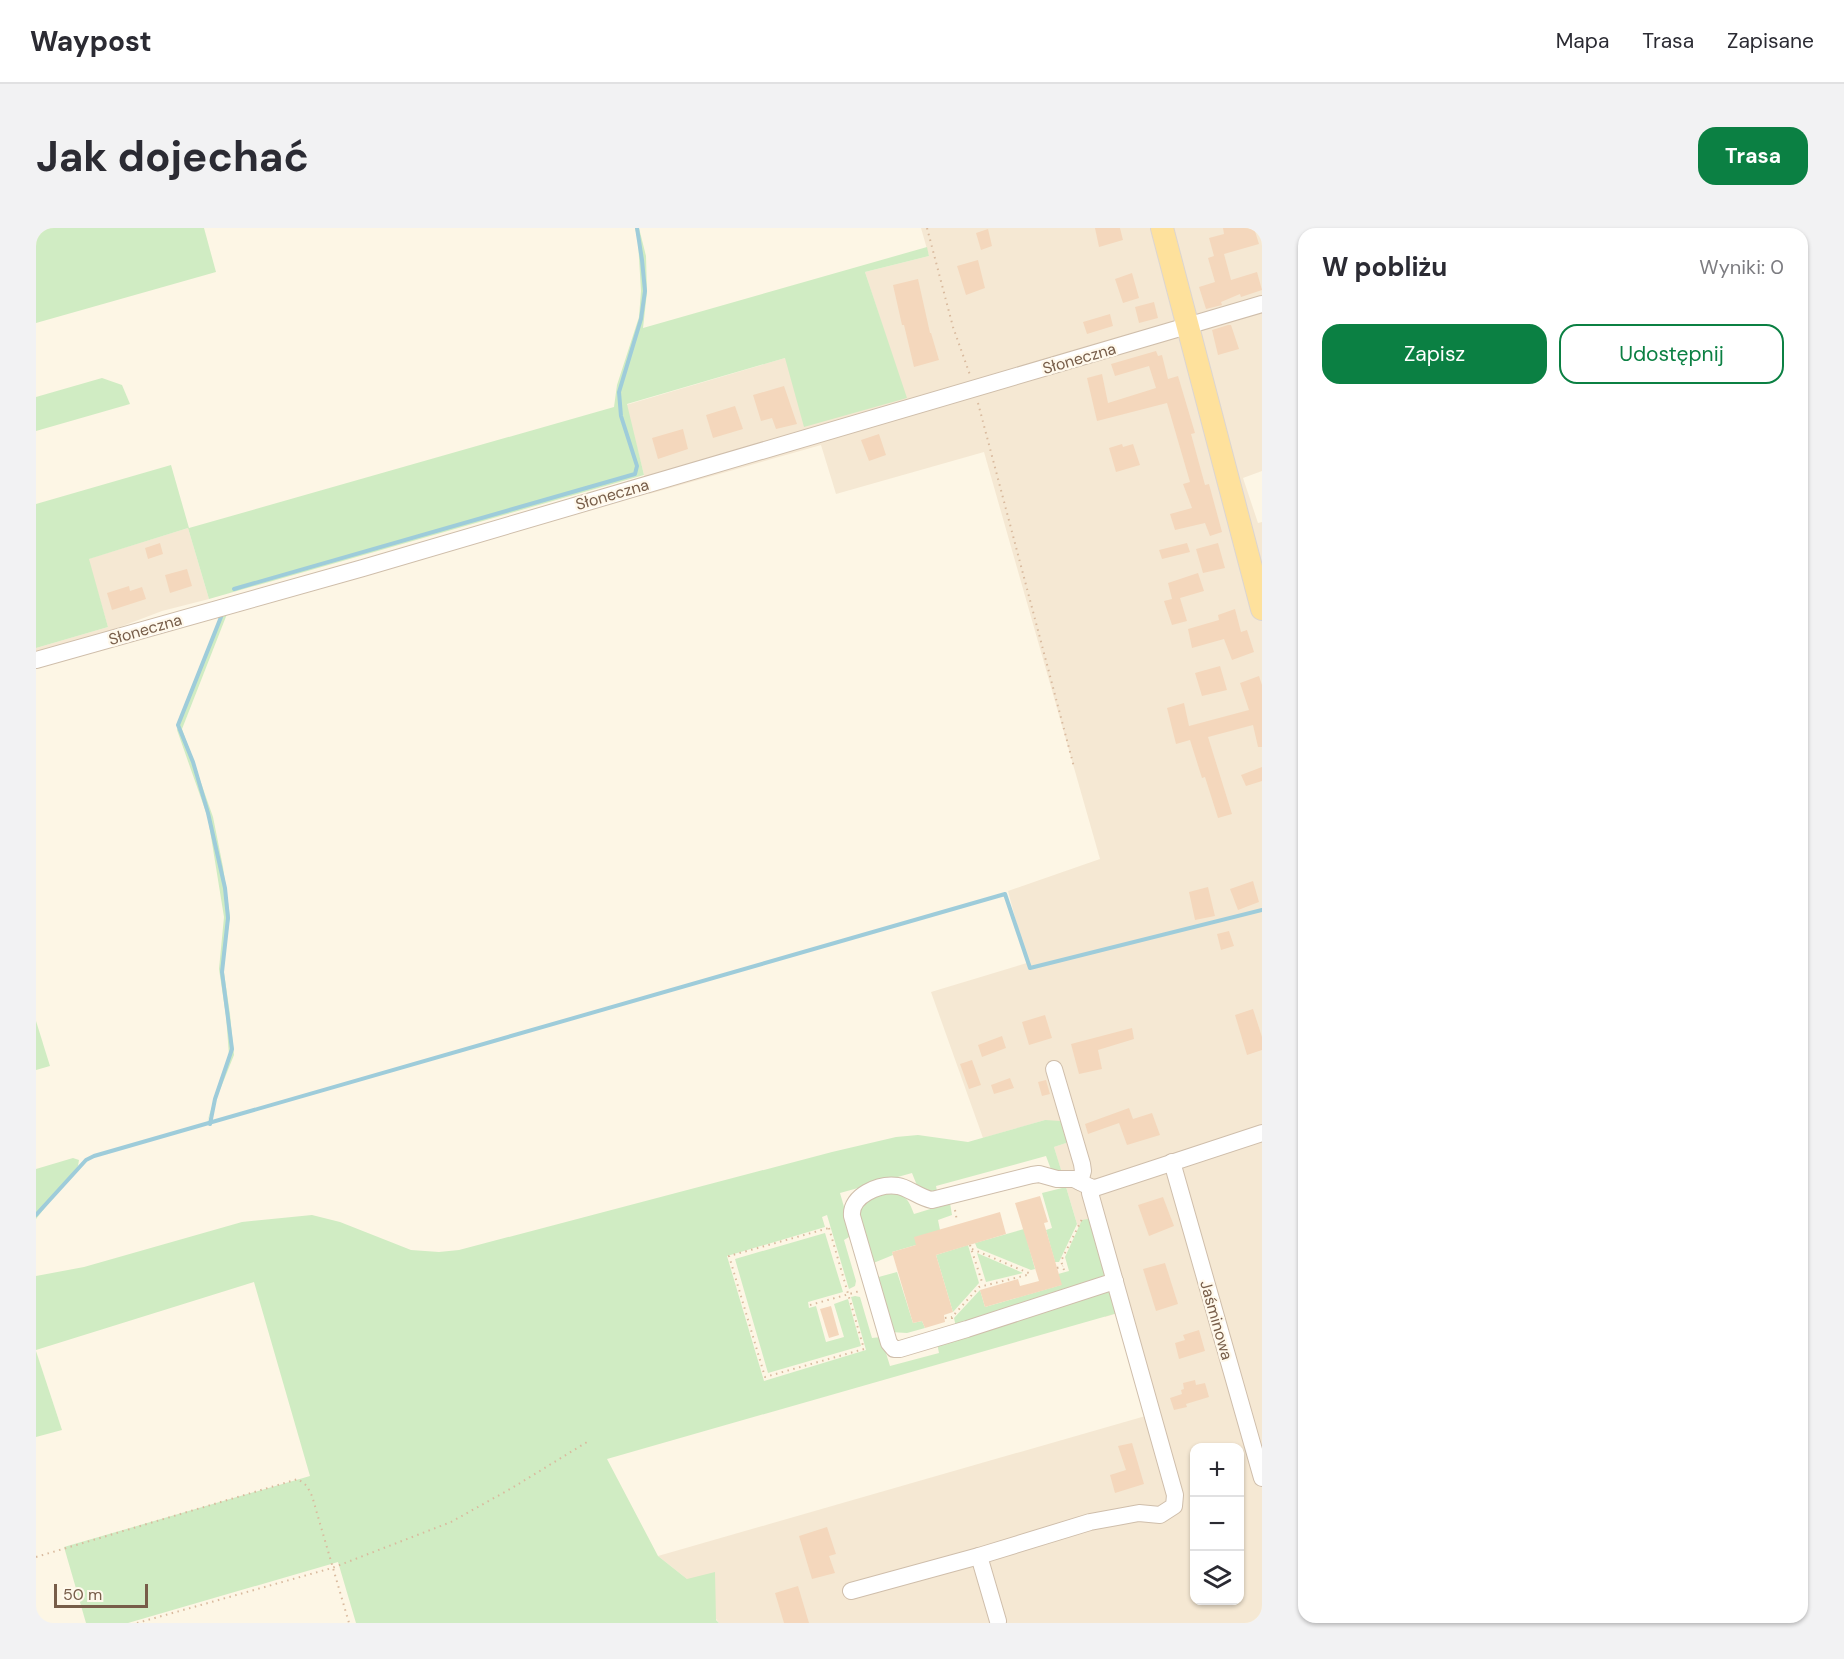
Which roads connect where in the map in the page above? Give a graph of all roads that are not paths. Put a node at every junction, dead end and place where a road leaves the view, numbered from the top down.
1 (1162, 228) edge
2 (1262, 304) edge
3 (1188, 327) junction
4 (1262, 609) edge
5 (36, 660) edge
6 (1054, 1069) dead end
7 (1262, 1134) edge
8 (1172, 1162) junction
9 (1078, 1182) junction
10 (1115, 1281) junction
11 (1262, 1478) edge
12 (979, 1556) junction
13 (851, 1591) dead end
14 (998, 1621) dead end

1 - 3 main road
2 - 3 street, Słoneczna
3 - 4 main road
3 - 5 street, Słoneczna
6 - 9 street
7 - 8 street
8 - 9 street
8 - 11 street, Jaśminowa
9 - 10 street
9 - 10 street
10 - 12 street
12 - 13 street
12 - 14 street

